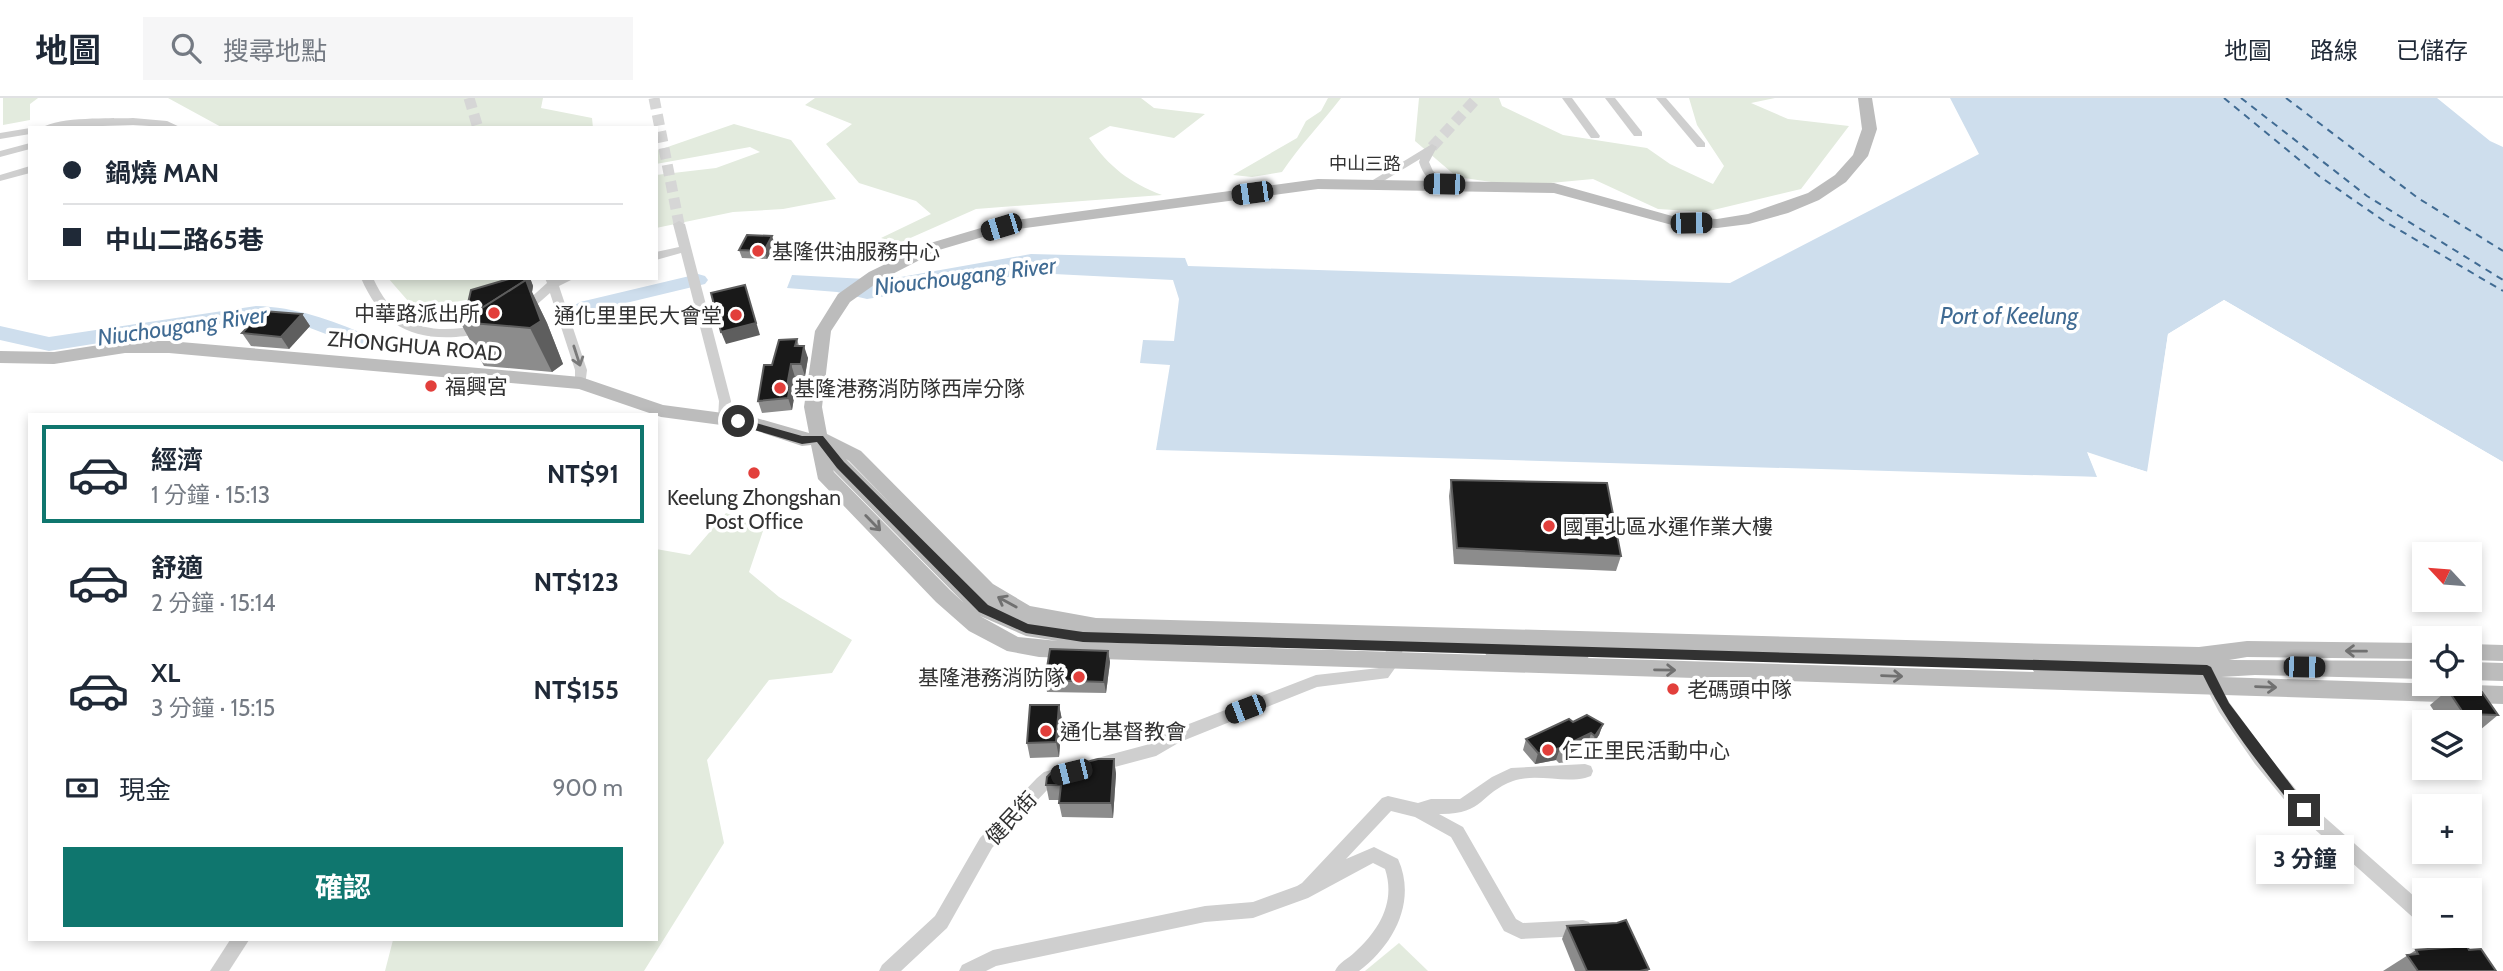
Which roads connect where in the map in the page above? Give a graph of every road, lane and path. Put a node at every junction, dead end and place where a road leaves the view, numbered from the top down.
1 (1567, 98) edge
2 (1610, 98) edge
3 (1621, 98) edge
4 (1661, 98) edge
5 (1866, 98) edge
6 (54, 126) edge
7 (171, 126) edge
8 (28, 131) edge
9 (0, 136) edge
10 (1595, 136) dead end
11 (1701, 145) dead end
12 (28, 147) edge
13 (0, 154) edge
14 (28, 170) edge
15 (0, 178) edge
16 (1373, 183) junction
17 (1444, 184) junction
18 (678, 224) tunnel mouth
19 (684, 249) junction
20 (658, 256) edge
21 (368, 280) edge
22 (552, 281) edge
23 (506, 320) edge
24 (494, 326) edge
25 (0, 357) edge
26 (581, 383) junction
27 (658, 413) edge
28 (724, 419) junction
29 (819, 438) junction
30 (1395, 646) junction
31 (2412, 651) edge
32 (2482, 652) edge
33 (2503, 653) edge
34 (2206, 670) junction
35 (2412, 670) edge
36 (2482, 671) edge
37 (2503, 672) edge
38 (2503, 695) edge
39 (1585, 771) dead end
40 (1419, 811) junction
41 (1302, 892) junction
42 (2412, 905) edge
43 (1598, 927) edge
44 (239, 941) edge
45 (219, 971) edge
46 (888, 971) edge
47 (968, 971) edge
48 (1345, 971) edge

1 - 10 street
2 - 3 street
4 - 11 street
5 - 17 street, 中山三路
6 - 7 street
8 - 9 street
12 - 13 street
14 - 15 street
16 - 17 street, 中山三路
16 - 17 street
16 - 29 street, 中山三路
18 - 19 street
19 - 20 street
19 - 28 street
21 - 24 street
22 - 23 street
22 -> 26 street
25 - 26 street, ZHONGHUA ROAD
26 - 27 street, ZHONGHUA ROAD
27 - 28 street, ZHONGHUA ROAD
28 - 29 street, ZHONGHUA ROAD
30 -> 29 street
29 - 30 street
30 - 34 street
30 - 34 street
30 - 46 street, 健民街
31 -> 34 street
32 - 33 street
34 - 35 street
34 -> 38 street
34 - 42 street
36 - 37 street
39 - 40 street
40 - 41 street
40 - 43 street
41 - 47 street
41 - 48 street
44 - 45 street

